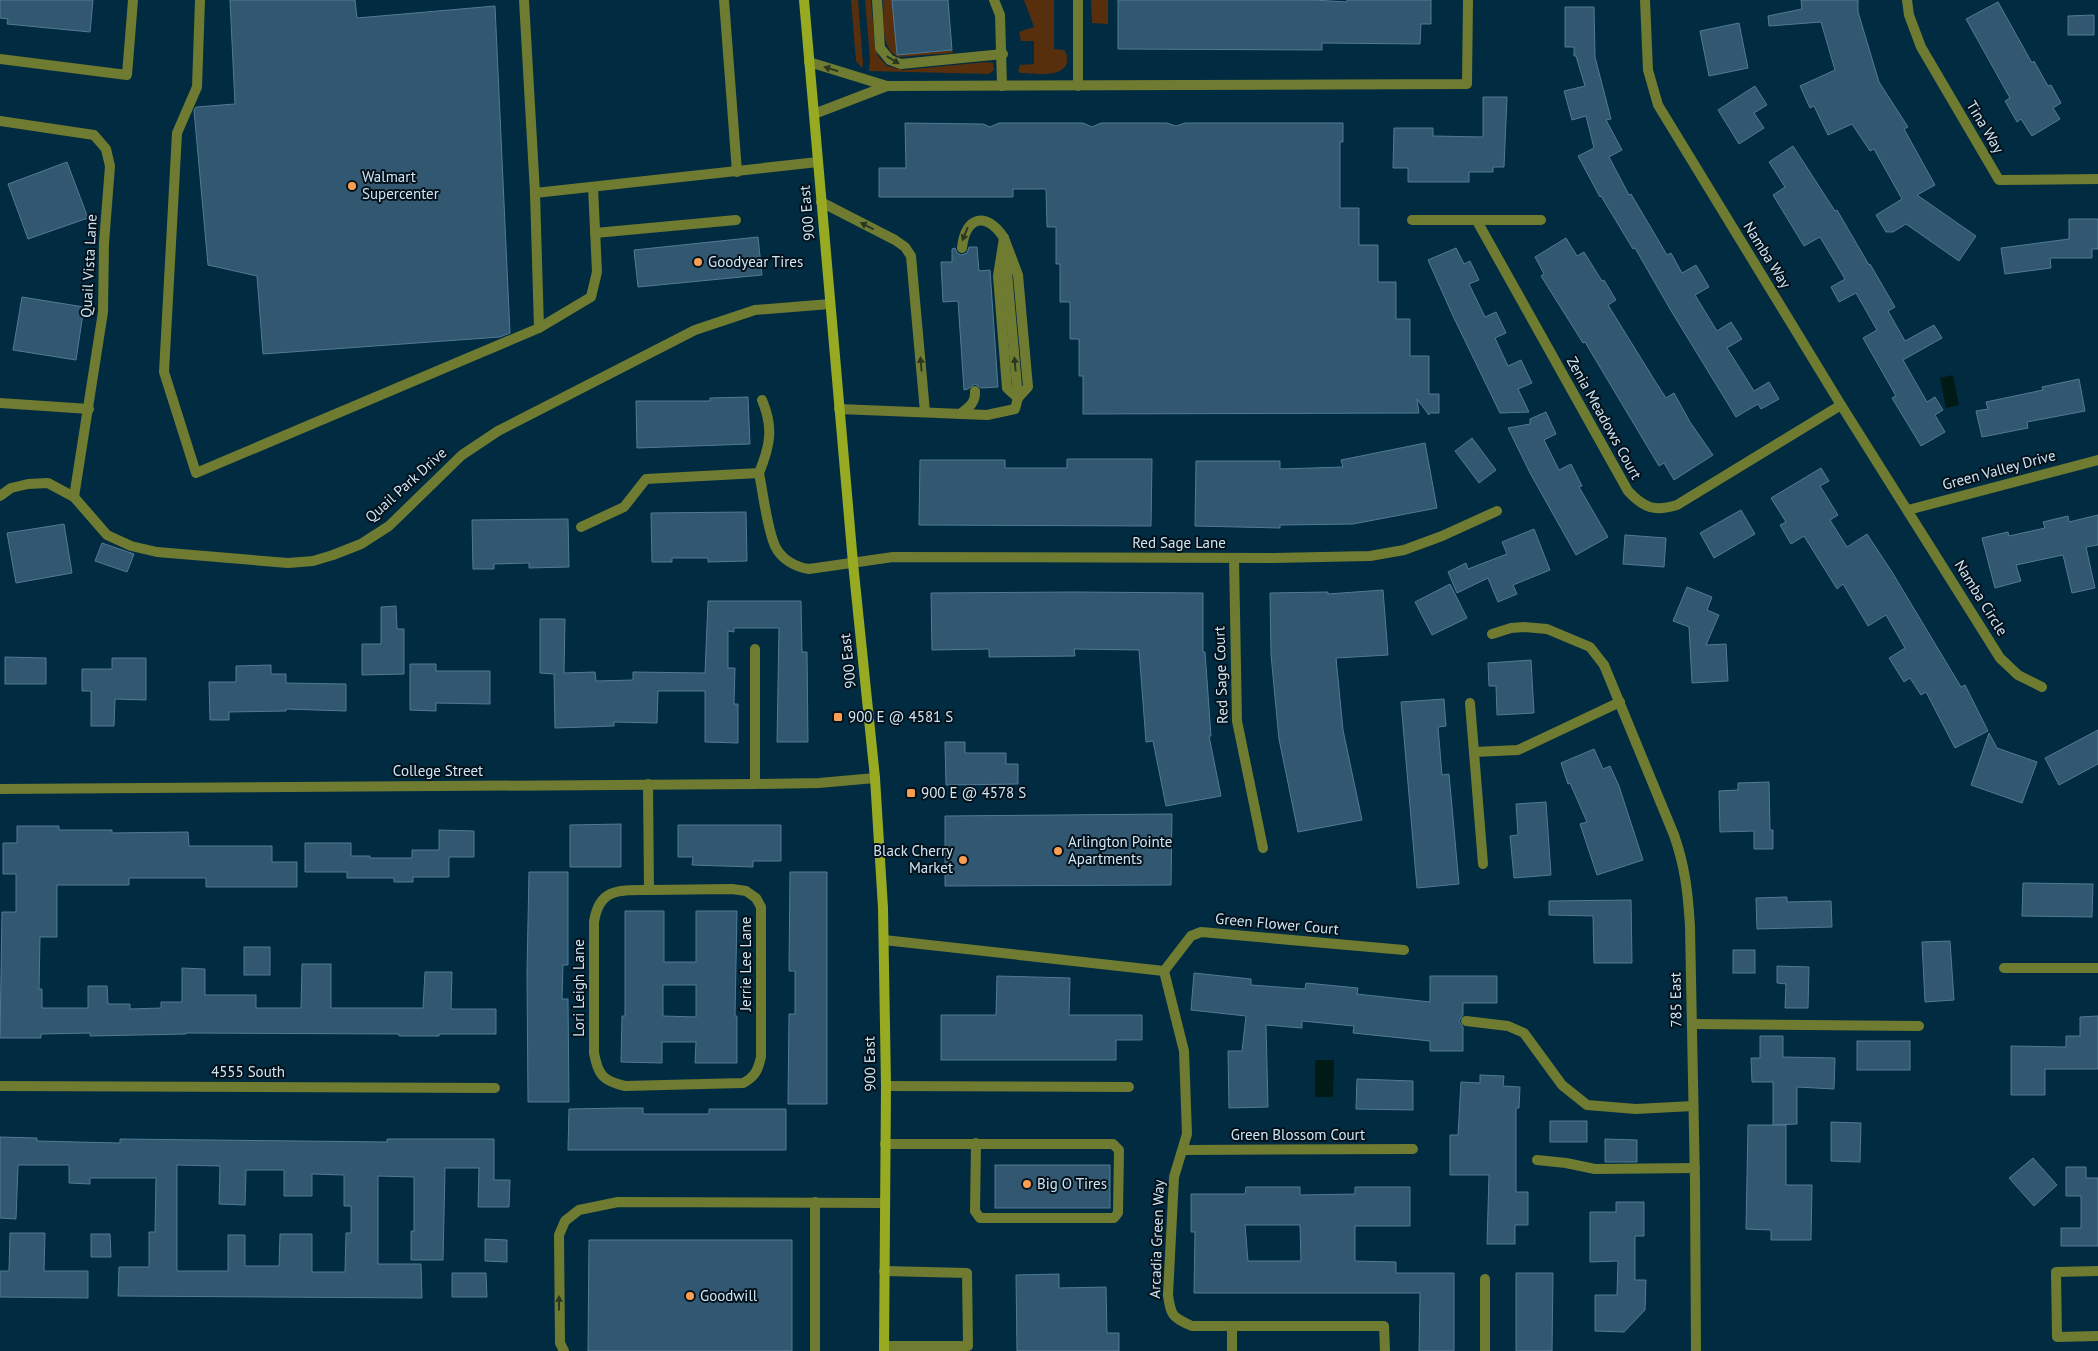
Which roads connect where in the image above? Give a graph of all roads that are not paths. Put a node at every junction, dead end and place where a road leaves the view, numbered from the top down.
1 (133, 0) edge
2 (200, 0) edge
3 (524, 0) edge
4 (724, 0) edge
5 (804, 0) edge
6 (876, 0) edge
7 (994, 0) edge
8 (1078, 0) edge
9 (1468, 0) edge
10 (1646, 0) edge
11 (1907, 0) edge
12 (1003, 54) junction
13 (0, 59) edge
14 (809, 62) junction
15 (887, 86) junction
16 (1002, 86) junction
17 (1078, 86) junction
18 (814, 114) junction
19 (0, 121) edge
20 (818, 162) junction
21 (737, 172) junction
22 (2098, 179) edge
23 (593, 187) junction
24 (535, 193) junction
25 (821, 202) junction
26 (736, 220) dead end
27 (1412, 220) dead end
28 (1541, 220) dead end
29 (1478, 221) junction
30 (595, 233) junction
31 (962, 248) dead end
32 (830, 304) junction
33 (539, 328) junction
34 (975, 391) dead end
35 (762, 400) dead end
36 (0, 404) edge
37 (1841, 404) junction
38 (89, 409) junction
39 (839, 409) junction
40 (925, 412) junction
41 (960, 414) junction
42 (2098, 460) edge
43 (759, 473) junction
44 (0, 496) edge
45 (74, 496) junction
46 (1908, 510) junction
47 (1497, 511) dead end
48 (581, 527) dead end
49 (1234, 558) junction
50 (852, 563) junction
51 (1492, 634) dead end
52 (755, 649) dead end
53 (2042, 687) dead end
54 (1620, 702) junction
55 (1470, 703) dead end
56 (1474, 752) junction
57 (875, 778) junction
58 (648, 784) junction
59 (755, 784) junction
60 (0, 789) edge
61 (1263, 848) dead end
62 (1483, 864) dead end
63 (649, 890) junction
64 (884, 940) junction
65 (1404, 950) dead end
66 (2004, 968) dead end
67 (2098, 968) edge
68 (1164, 971) junction
69 (1466, 1021) dead end
70 (1692, 1024) junction
71 (1919, 1026) dead end
72 (753, 1078) joint
73 (0, 1086) edge
74 (886, 1086) junction
75 (1130, 1087) dead end
76 (495, 1088) dead end
77 (1693, 1106) junction
78 (976, 1143) junction
79 (885, 1144) junction
80 (1413, 1149) dead end
81 (1184, 1150) junction
82 (1537, 1160) dead end
83 (1695, 1168) junction
84 (816, 1202) junction
85 (885, 1203) junction
86 (884, 1271) junction
87 (2098, 1271) edge
88 (1485, 1279) dead end
89 (1232, 1326) junction
90 (2098, 1336) edge
91 (884, 1349) edge
92 (968, 1349) edge
93 (564, 1351) edge
94 (815, 1351) edge
95 (1232, 1351) edge
96 (1385, 1351) edge
97 (1485, 1351) edge
98 (1696, 1351) edge

1 - 13 street
2 - 33 street
3 - 24 street
4 - 21 street
5 - 14 main road, 900 East
6 -> 12 street
7 - 12 street
8 - 17 street
9 - 17 street
10 - 37 street, Namba Way
11 - 22 street, Tina Way
12 - 16 street
15 -> 14 street
14 - 18 main road, 900 East
15 - 16 street
15 - 18 street
16 - 17 street
18 - 20 main road, 900 East
19 - 38 street, Quail Vista Lane
20 - 21 street
20 - 25 main road, 900 East
21 - 23 street
23 - 24 street
23 - 30 street
24 - 33 street
25 - 32 main road, 900 East
40 -> 25 street
26 - 30 street
27 - 29 street
28 - 29 street
29 - 37 street, Zenia Meadows Court
30 - 33 street
41 -> 31 street
32 - 39 main road, 900 East
32 - 45 street, Quail Park Drive
34 - 41 street
35 - 43 street
36 - 38 street
37 - 46 street, Namba Way
38 - 45 street, Quail Vista Lane
39 - 40 street
39 - 50 main road, 900 East
40 - 41 street
42 - 46 street, Green Valley Drive
43 - 48 street
43 - 50 street, Red Sage Lane
44 - 45 street, Quail Park Drive
46 - 53 street, Namba Circle
47 - 49 street, Red Sage Lane
49 - 50 street, Red Sage Lane
49 - 61 street, Red Sage Court
50 - 57 main road, 900 East
51 - 54 street, 785 East
52 - 59 street
54 - 56 street
54 - 70 street, 785 East
55 - 56 street
56 - 62 street
57 - 59 street, College Street
57 - 64 main road, 900 East
58 - 59 street, College Street
58 - 60 street, College Street
58 - 63 street
63 - 72 street, Jerrie Lee Lane
63 - 72 street, Lori Leigh Lane
64 - 68 street
64 - 74 main road, 900 East
65 - 68 street, Green Flower Court
66 - 67 street
68 - 81 street, Arcadia Green Way
69 - 77 street
70 - 71 street
70 - 77 street, 785 East
73 - 76 street, 4555 South
74 - 75 street
74 - 79 main road, 900 East
77 - 83 street, 785 East
78 - 78 street
78 - 79 street
79 - 85 main road, 900 East
80 - 81 street, Green Blossom Court
81 - 89 street, Arcadia Green Way
82 - 83 street
83 - 98 street, 785 East
84 - 85 street
93 -> 84 street
84 - 94 street
85 - 86 main road, 900 East
86 - 91 main road, 900 East
86 - 92 street
87 - 90 street
88 - 97 street
89 - 95 street
89 - 96 street, Arcadia Green Way
91 - 92 street

